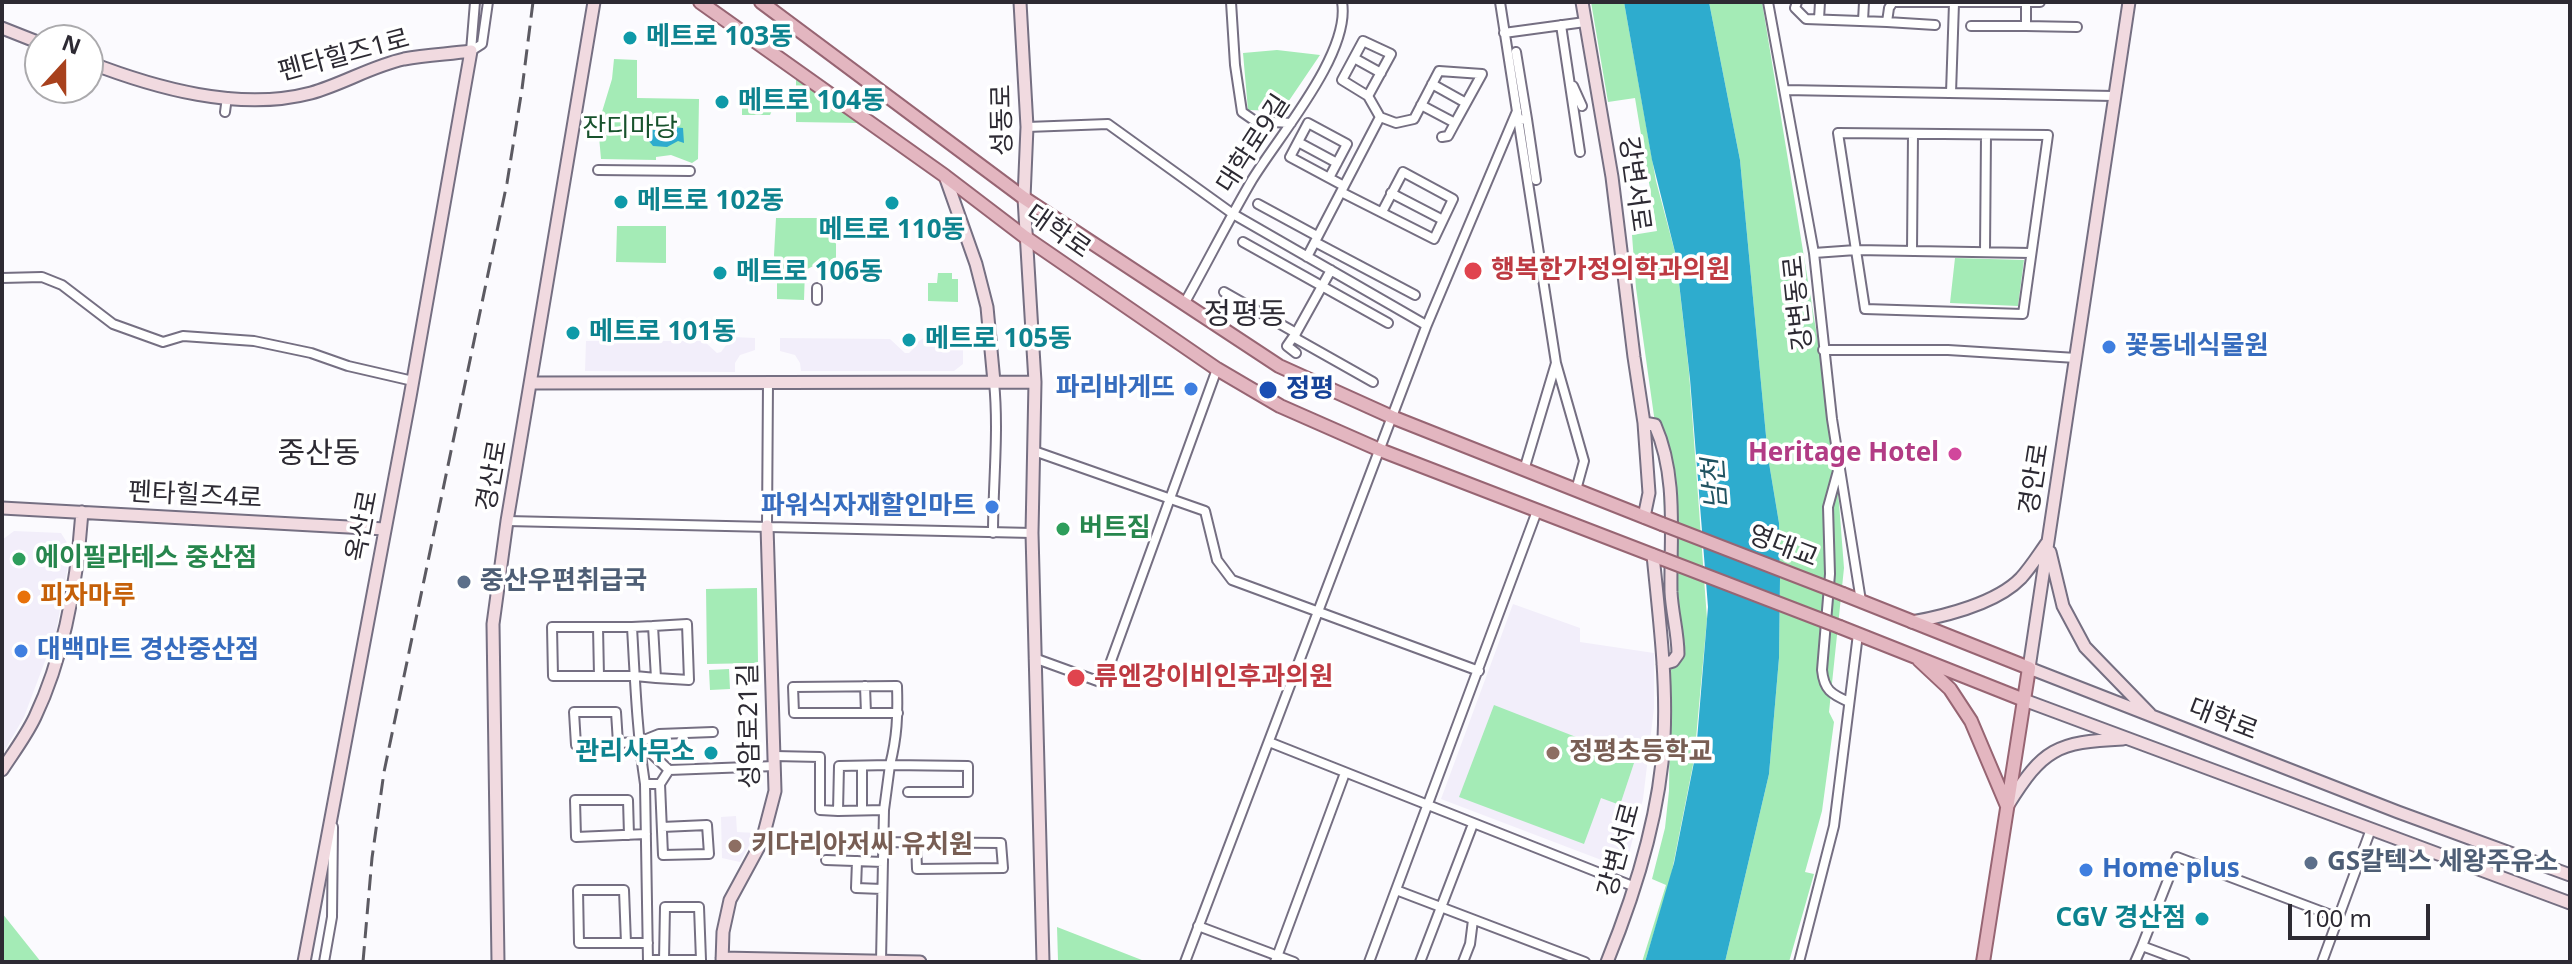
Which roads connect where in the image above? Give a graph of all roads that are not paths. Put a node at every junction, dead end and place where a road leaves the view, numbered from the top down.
1 (475, 2) edge
2 (488, 2) edge
3 (594, 2) edge
4 (700, 2) edge
5 (761, 2) edge
6 (1020, 2) edge
7 (1231, 2) edge
8 (1342, 2) edge
9 (1500, 2) edge
10 (1582, 2) edge
11 (1768, 2) edge
12 (1797, 2) edge
13 (1820, 2) edge
14 (1864, 2) edge
15 (1893, 2) edge
16 (2026, 2) edge
17 (2040, 2) edge
18 (2129, 2) edge
19 (1954, 3) edge
20 (1819, 19) junction
21 (1863, 21) junction
22 (1585, 22) junction
23 (1887, 22) junction
24 (1561, 25) junction
25 (1935, 25) dead end
26 (1971, 26) dead end
27 (2026, 26) junction
28 (2077, 27) dead end
29 (2, 28) edge
30 (1504, 33) junction
31 (24, 37) edge
32 (471, 51) junction
33 (1516, 52) dead end
34 (1354, 58) junction
35 (104, 68) edge
36 (1381, 73) junction
37 (1570, 82) junction
38 (1432, 84) junction
39 (1785, 90) junction
40 (1951, 93) junction
41 (1368, 96) junction
42 (2114, 96) junction
43 (227, 97) junction
44 (1466, 103) junction
45 (1421, 105) junction
46 (1582, 106) dead end
47 (225, 112) dead end
48 (1520, 114) junction
49 (1380, 117) junction
50 (1291, 123) junction
51 (1455, 123) junction
52 (1027, 127) junction
53 (1913, 134) junction
54 (1986, 135) junction
55 (1442, 137) dead end
56 (1298, 142) junction
57 (1580, 152) dead end
58 (1339, 158) junction
59 (1357, 162) junction
60 (598, 170) dead end
61 (690, 171) dead end
62 (945, 176) junction
63 (1329, 178) junction
64 (1536, 180) dead end
65 (1342, 189) junction
66 (1391, 193) junction
67 (1024, 198) junction
68 (1258, 204) dead end
69 (1382, 212) junction
70 (1233, 214) junction
71 (1443, 220) junction
72 (1025, 237) junction
73 (1316, 239) junction
74 (1243, 242) dead end
75 (1856, 250) junction
76 (1912, 250) junction
77 (1985, 251) junction
78 (1814, 253) junction
79 (2031, 253) junction
80 (1307, 257) junction
81 (1331, 270) junction
82 (2, 278) edge
83 (1323, 286) junction
84 (817, 288) dead end
85 (1224, 292) dead end
86 (1415, 295) dead end
87 (817, 300) dead end
88 (1184, 304) junction
89 (1388, 323) dead end
90 (1426, 325) junction
91 (1296, 333) junction
92 (1823, 350) junction
93 (1296, 353) dead end
94 (2076, 358) junction
95 (1556, 363) junction
96 (1217, 369) junction
97 (413, 381) junction
98 (994, 382) junction
99 (1035, 382) junction
100 (1373, 382) dead end
101 (532, 383) junction
102 (768, 383) junction
103 (1392, 417) junction
104 (1644, 423) junction
105 (1380, 450) junction
106 (1034, 451) junction
107 (1839, 465) junction
108 (1524, 470) junction
109 (1576, 490) junction
110 (1171, 498) junction
111 (2, 508) edge
112 (1537, 511) junction
113 (82, 512) junction
114 (1644, 517) junction
115 (507, 521) junction
116 (1662, 524) joint
117 (767, 526) junction
118 (385, 529) junction
119 (993, 533) junction
120 (1032, 533) junction
121 (2047, 542) junction
122 (1658, 557) junction
123 (1861, 601) junction
124 (1319, 612) junction
125 (1912, 622) junction
126 (653, 626) junction
127 (598, 627) junction
128 (632, 627) junction
129 (1858, 634) junction
130 (1913, 656) junction
131 (1034, 658) junction
132 (1663, 664) junction
133 (2029, 668) junction
134 (1479, 671) junction
135 (599, 676) junction
136 (635, 676) junction
137 (656, 678) junction
138 (865, 686) junction
139 (2024, 700) junction
140 (1849, 702) junction
141 (866, 713) junction
142 (898, 713) junction
143 (2153, 717) junction
144 (713, 732) dead end
145 (2127, 739) junction
146 (639, 742) junction
147 (1269, 742) junction
148 (618, 743) junction
149 (775, 761) junction
150 (890, 765) junction
151 (862, 766) junction
152 (2, 770) edge
153 (669, 770) junction
154 (1345, 773) junction
155 (645, 784) junction
156 (660, 784) junction
157 (908, 792) dead end
158 (334, 805) junction
159 (1427, 805) junction
160 (2007, 806) junction
161 (862, 810) junction
162 (884, 810) junction
163 (838, 811) junction
164 (1473, 824) junction
165 (662, 827) junction
166 (2371, 829) junction
167 (646, 834) junction
168 (629, 835) junction
169 (883, 842) junction
170 (916, 842) junction
171 (826, 860) dead end
172 (857, 861) junction
173 (883, 862) junction
174 (2570, 875) edge
175 (1635, 887) junction
176 (882, 889) junction
177 (1396, 890) junction
178 (2570, 903) edge
179 (1441, 907) junction
180 (2339, 918) junction
181 (1473, 920) junction
182 (1198, 926) junction
183 (626, 943) junction
184 (648, 943) junction
185 (2142, 946) junction
186 (1276, 959) edge
187 (1801, 959) edge
188 (664, 960) junction
189 (722, 960) edge
190 (648, 961) edge
191 (881, 961) edge
192 (304, 962) edge
193 (324, 962) edge
194 (498, 962) edge
195 (920, 962) edge
196 (1043, 962) edge
197 (1185, 962) edge
198 (1294, 962) edge
199 (1369, 962) edge
200 (1420, 962) edge
201 (1463, 962) edge
202 (1585, 962) edge
203 (1607, 962) edge
204 (1983, 962) edge
205 (2135, 962) edge
206 (2185, 962) edge
207 (2322, 962) edge

1 - 32 street
2 - 32 street
3 - 101 street, 경산로
4 - 62 main road, 대학로
5 - 67 main road, 대학로
6 - 52 street, 성동로
7 - 50 street
8 - 50 street, 대학로9길
9 - 30 street
10 - 22 street, 강변서로
11 - 39 street, 강변동로
12 - 20 street
13 - 20 street
14 - 21 street
15 - 19 street
15 - 23 street
16 - 17 street
16 - 19 street
16 - 27 street
18 - 42 street, 경안로
19 - 40 street
20 - 21 street
21 - 23 street
22 - 24 street
22 - 104 street, 강변서로
23 - 25 street
24 - 30 street
24 - 37 street
26 - 27 street
27 - 28 street
29 - 31 street
30 - 48 street
32 - 43 street, 펜타힐즈1로
32 - 97 street, 옥산로
33 - 48 street
34 - 36 street
34 - 36 street
34 - 41 street
35 - 43 street, 펜타힐즈1로
36 - 41 street
37 - 46 street
37 - 57 street
38 - 44 street
38 - 44 street
38 - 45 street
39 - 40 street
39 - 78 street, 강변동로
40 - 42 street
41 - 49 street
42 - 94 street, 경안로
43 - 47 street
44 - 51 street
45 - 49 street
45 - 51 street
48 - 64 street
48 - 90 street
48 - 95 street
49 - 59 street
50 - 70 street, 대학로9길
51 - 55 street
52 - 67 street, 성동로
52 - 70 street
53 - 54 street
53 - 75 street
53 - 76 street
54 - 77 street
54 - 79 street
56 - 58 street
56 - 58 street
56 - 63 street
58 - 59 street
58 - 63 street
59 - 65 street
60 - 61 street
62 - 72 main road, 대학로
62 - 98 street
63 - 65 street
65 - 69 street
65 - 73 street
66 - 69 street
66 - 71 street
66 - 71 street
67 - 72 street, 성동로
67 - 88 main road, 대학로
68 - 73 street
69 - 71 street
70 - 80 street
70 - 88 street, 대학로9길
72 - 96 main road, 대학로
72 - 99 street, 성동로
73 - 80 street
73 - 86 street
74 - 83 street
75 - 76 street
75 - 78 street
75 - 79 street
76 - 77 street
77 - 79 street
78 - 92 street, 강변동로
80 - 81 street
81 - 83 street
81 - 90 street
82 - 97 street
83 - 89 street
83 - 91 street
84 - 87 street
85 - 91 street
88 - 103 main road, 대학로
90 - 103 street
91 - 93 street
91 - 100 street
92 - 94 street
92 - 107 street, 강변동로
94 - 121 street, 경안로
95 - 108 street
95 - 109 street
96 - 105 main road, 대학로
96 - 110 street
97 - 118 street, 옥산로
98 - 99 street
98 - 102 street
98 - 119 street
99 - 106 street, 성동로
101 - 102 street
101 - 115 street, 경산로
102 - 117 street
103 - 105 street
103 - 108 main road, 대학로
104 - 114 street, 강변서로
104 - 132 street
105 - 112 main road, 대학로
105 - 124 street
106 - 110 street
106 - 120 street, 성동로
107 - 123 street, 강변동로
107 - 140 street
108 - 109 main road, 대학로
109 - 114 main road, 대학로
110 - 124 street
110 - 131 street
111 - 113 street, 펜타힐즈4로
112 - 122 main road, 영대교
112 - 134 street
113 - 118 street, 펜타힐즈4로
113 - 152 street
114 - 116 main road, 대학로
115 - 117 street
115 - 194 street, 경산로
116 - 123 main road, 영대교, bridge
117 - 119 street
117 - 149 street, 성암로21길
118 - 158 street, 옥산로
119 - 120 street
120 - 131 street, 성동로
121 - 125 street
121 - 133 street, 경안로
121 - 143 street
122 - 129 main road, 영대교, bridge
122 - 132 street, 강변서로
123 - 125 main road, 대학로
124 - 134 street
124 - 147 street
125 - 133 main road, 대학로
126 - 128 street
126 - 137 street
126 - 137 street
127 - 128 street
127 - 135 street
127 - 135 street
128 - 136 street
129 - 130 main road, 영대교
129 - 140 street
130 - 139 main road, 영대교
130 - 160 main road
131 - 196 street, 성동로
132 - 175 street, 강변서로
133 - 139 main road, 경안로
133 - 143 street, 대학로
134 - 159 street
135 - 136 street
136 - 137 street
136 - 146 street
138 - 141 street
138 - 141 street
138 - 142 street
139 - 145 street
139 - 160 main road, 경안로
140 - 187 street
141 - 142 street
142 - 150 street
143 - 174 street, 대학로
144 - 146 street
145 - 160 street
145 - 166 street
146 - 148 street
146 - 153 street
146 - 155 street
147 - 154 street
147 - 182 street
148 - 148 street
149 - 153 street
149 - 163 street
149 - 189 street, 성암로21길
150 - 151 street
150 - 157 street
150 - 162 street
151 - 161 street
151 - 163 street
153 - 156 street
154 - 159 street
154 - 186 street
155 - 156 street
155 - 167 street
156 - 165 street
158 - 192 street, 옥산로
158 - 193 street
159 - 164 street
159 - 177 street
160 - 204 main road, 경안로
161 - 162 street
161 - 163 street
162 - 169 street
164 - 175 street
164 - 179 street
165 - 165 street
166 - 178 street
166 - 180 street
167 - 168 street
167 - 184 street
168 - 168 street
169 - 170 street
169 - 173 street
170 - 170 street
171 - 172 street
172 - 173 street
172 - 176 street
173 - 176 street
175 - 203 street, 강변서로
176 - 191 street
177 - 179 street
177 - 199 street
179 - 181 street
179 - 200 street
180 - 185 street
180 - 207 street
181 - 201 street
181 - 202 street
182 - 186 street
182 - 197 street
183 - 183 street
183 - 184 street
184 - 190 street
185 - 205 street
185 - 206 street
186 - 198 street
188 - 188 street
188 - 190 street
189 - 191 street
191 - 195 street

